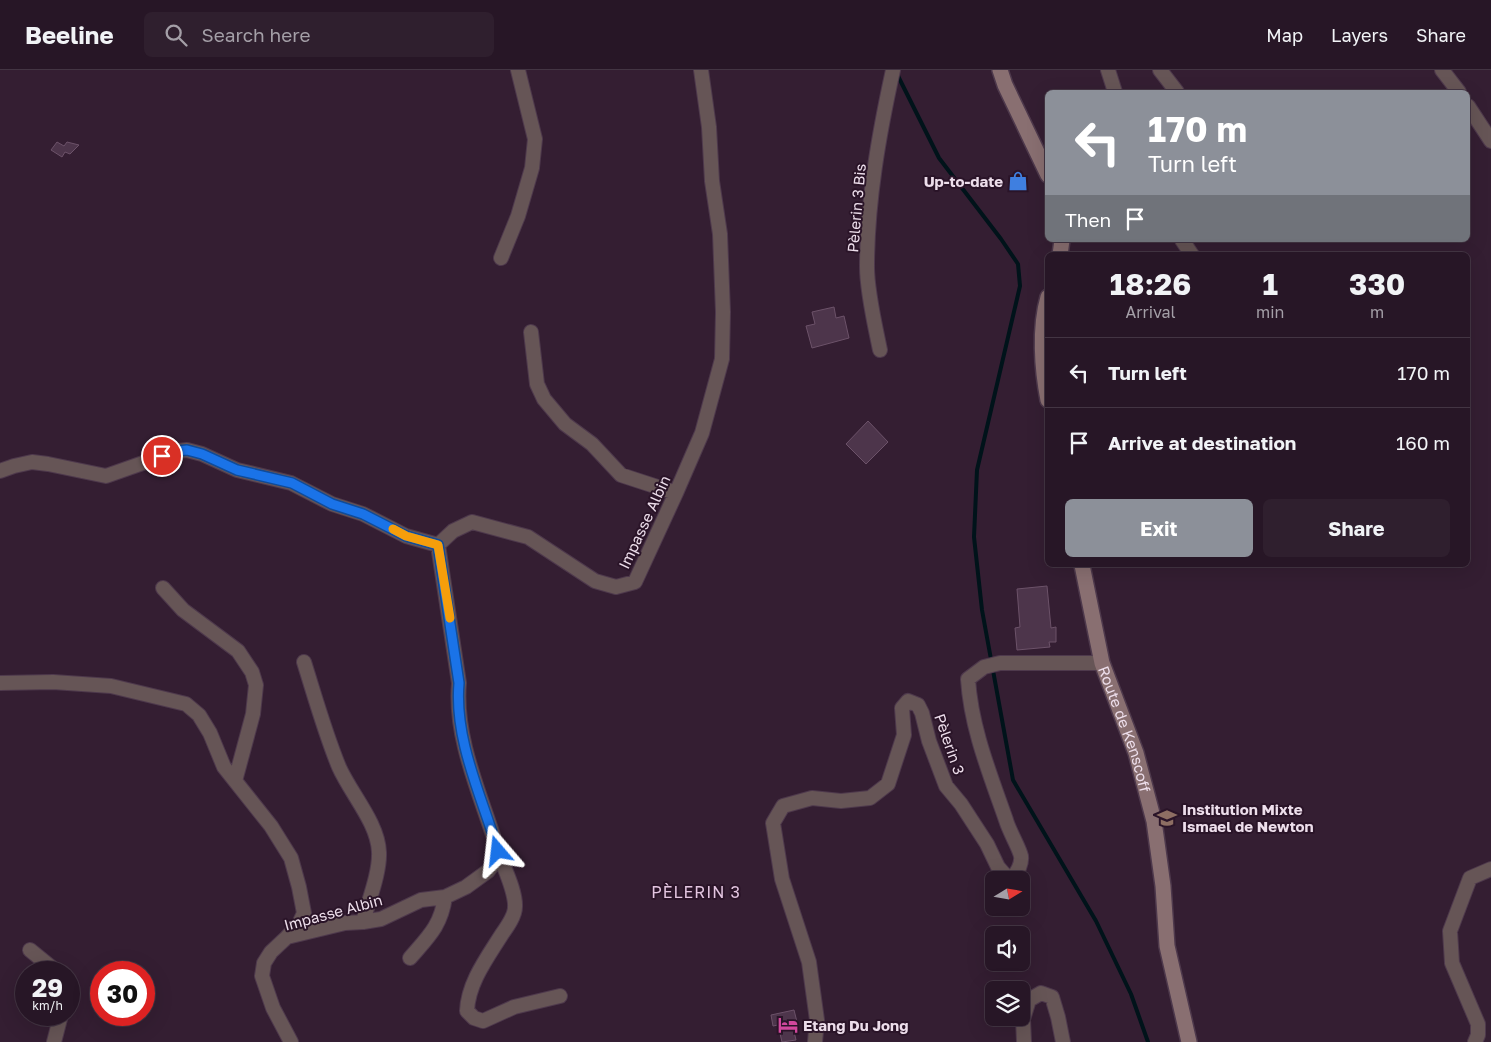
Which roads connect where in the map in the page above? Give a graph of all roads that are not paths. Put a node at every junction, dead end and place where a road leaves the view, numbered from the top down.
1 (518, 70) edge
2 (702, 70) edge
3 (893, 70) edge
4 (1000, 70) edge
5 (1108, 70) edge
6 (1160, 70) edge
7 (1442, 70) edge
8 (1114, 90) edge
9 (1175, 90) edge
10 (1457, 90) edge
11 (1470, 109) edge
12 (1491, 141) edge
13 (1045, 168) edge
14 (501, 258) dead end
15 (1045, 319) edge
16 (531, 332) dead end
17 (880, 350) dead end
18 (1045, 384) edge
19 (0, 471) edge
20 (676, 494) junction
21 (438, 545) junction
22 (1082, 567) edge
23 (163, 588) dead end
24 (304, 662) dead end
25 (1102, 663) junction
26 (0, 684) edge
27 (235, 781) junction
28 (498, 851) junction
29 (1491, 869) edge
30 (445, 897) junction
31 (363, 922) junction
32 (287, 937) junction
33 (30, 950) dead end
34 (410, 958) dead end
35 (44, 961) edge
36 (560, 996) dead end
37 (58, 1026) edge
38 (54, 1042) edge
39 (291, 1042) edge
40 (815, 1042) edge
41 (1024, 1042) edge
42 (1063, 1042) edge
43 (1189, 1042) edge
44 (1475, 1042) edge

1 - 14 street
2 - 20 street, Impasse Albin
3 - 17 street, Pèlerin 3 Bis
4 - 13 main road
5 - 8 street
6 - 9 street
7 - 10 street
11 - 12 street
15 - 18 main road
16 - 20 street
19 - 21 street
20 - 21 street, Impasse Albin
21 - 28 street
22 - 25 main road, Route de Kenscoff
23 - 27 street
24 - 31 street
25 - 40 street, Pèlerin 3
25 - 43 main road, Route de Kenscoff
26 - 27 street
27 - 32 street
28 - 30 street, Impasse Albin
28 - 36 street
29 - 44 street
30 - 31 street, Impasse Albin
30 - 34 street
31 - 32 street, Impasse Albin
32 - 39 street, Impasse Albin
33 - 35 street
37 - 38 street
41 - 42 street

